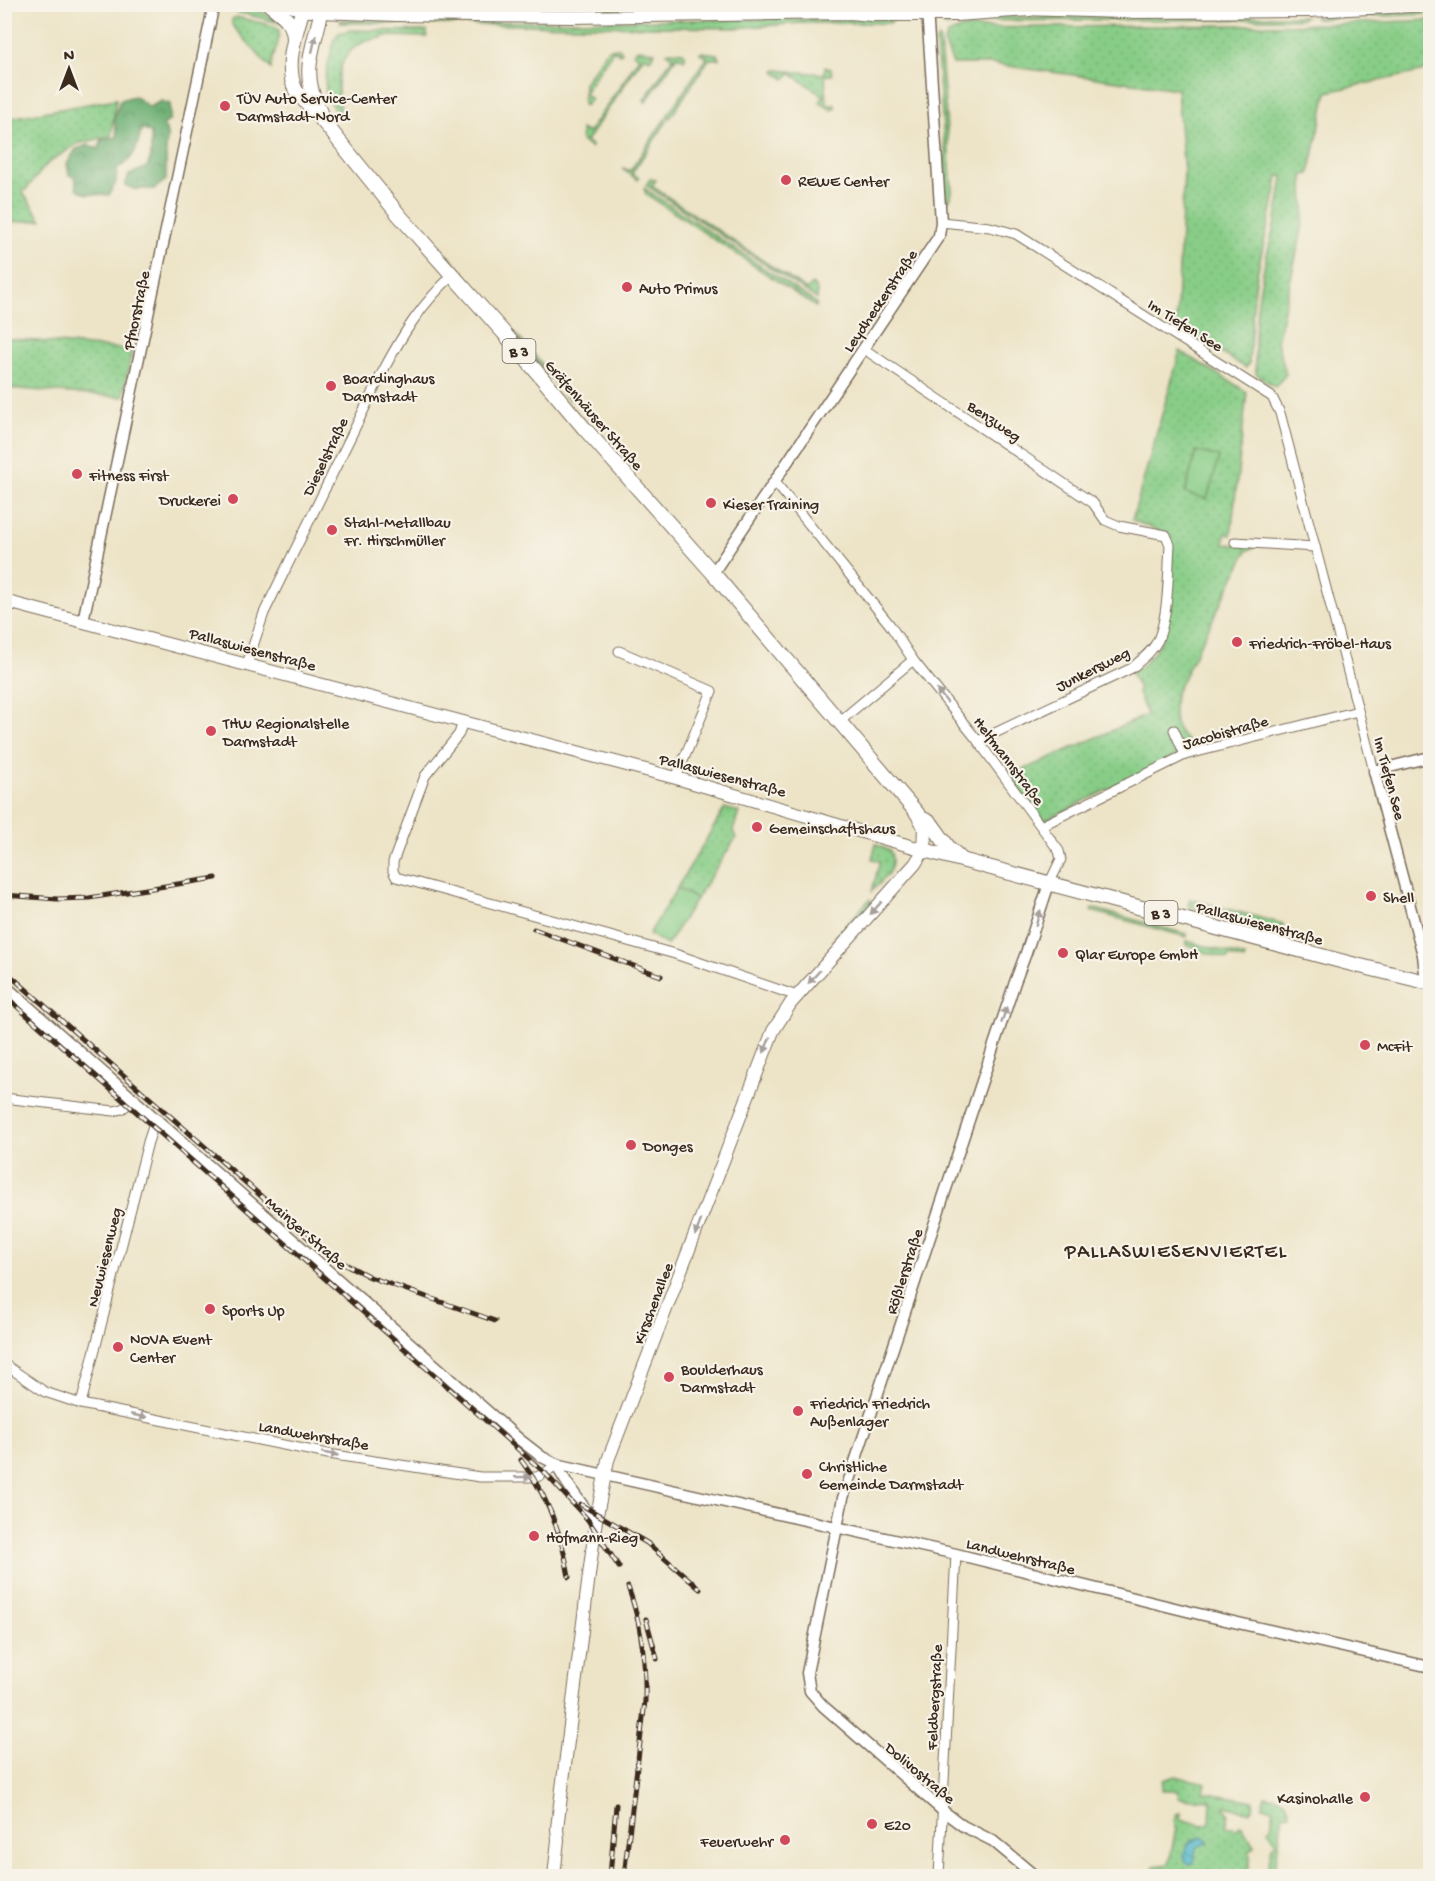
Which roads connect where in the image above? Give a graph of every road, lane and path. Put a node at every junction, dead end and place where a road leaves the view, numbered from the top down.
1 (214, 4) edge
2 (268, 4) edge
3 (285, 4) edge
4 (450, 4) edge
5 (1391, 4) edge
6 (1431, 5) edge
7 (303, 7) edge
8 (322, 8) edge
9 (1370, 9) junction
10 (927, 10) edge
11 (570, 17) junction
12 (293, 45) junction
13 (327, 126) junction
14 (941, 222) junction
15 (453, 275) junction
16 (864, 350) junction
17 (775, 482) junction
18 (1105, 520) joint
19 (1235, 542) dead end
20 (1315, 546) junction
21 (713, 573) junction
22 (4, 601) edge
23 (83, 621) junction
24 (619, 651) dead end
25 (913, 660) junction
26 (247, 664) junction
27 (1358, 711) junction
28 (463, 721) junction
29 (839, 722) junction
30 (1174, 730) dead end
31 (978, 741) junction
32 (1185, 755) junction
33 (1431, 757) edge
34 (1374, 771) junction
35 (676, 778) junction
36 (921, 818) junction
37 (1041, 826) junction
38 (924, 850) junction
39 (965, 861) junction
40 (1049, 884) junction
41 (1428, 983) edge
42 (4, 985) edge
43 (797, 996) junction
44 (4, 1098) edge
45 (135, 1099) junction
46 (158, 1120) junction
47 (4, 1364) edge
48 (81, 1404) junction
49 (556, 1464) junction
50 (604, 1475) junction
51 (596, 1523) junction
52 (835, 1527) junction
53 (956, 1554) junction
54 (1431, 1667) edge
55 (807, 1673) joint
56 (943, 1811) junction
57 (557, 1828) junction
58 (548, 1876) edge
59 (554, 1876) edge
60 (939, 1876) edge
61 (1035, 1876) edge

1 - 23 street, Pfnorstraße
2 - 12 main road, B 3
3 - 7 main road
4 - 11 main road
5 - 9 main road
6 - 9 main road
7 - 8 main road
7 - 12 main road, Gräfenhäuser Straße
8 - 11 main road
13 -> 8 main road, Gräfenhäuser Straße / B 3
9 - 10 main road
10 - 11 main road
10 - 14 street, Leydheckerstraße
12 - 13 main road, Gräfenhäuser Straße / B 3
13 - 15 main road, Gräfenhäuser Straße / B 3
14 - 16 street, Leydheckerstraße
14 - 20 street, Im Tiefen See
15 - 21 main road, Gräfenhäuser Straße / B 3
15 - 26 street, Dieselstraße
16 - 17 street, Leydheckerstraße
16 - 18 street, Benzweg
17 - 21 street, Leydheckerstraße
17 - 25 street, Helfmannstraße
18 - 31 street, Junkersweg
19 - 20 street
20 - 27 street, Im Tiefen See
21 - 29 main road, Gräfenhäuser Straße / B 3
22 - 23 main road, Pallaswiesenstraße
23 - 26 main road, Pallaswiesenstraße
24 - 35 street
25 - 29 street
31 -> 25 street, Helfmannstraße
26 - 28 main road, Pallaswiesenstraße
27 - 32 street, Jacobistraße
27 - 34 street, Im Tiefen See
28 - 35 main road, Pallaswiesenstraße
28 - 43 street
29 - 36 main road, Gräfenhäuser Straße / B 3
30 - 32 street
31 - 37 street, Helfmannstraße
32 - 37 street, Jacobistraße
33 - 34 street
34 - 41 street, Im Tiefen See
35 - 38 main road, Pallaswiesenstraße
36 - 38 main road
36 - 39 main road, Gräfenhäuser Straße / B 3
37 - 40 street, Helfmannstraße
38 - 39 main road, Pallaswiesenstraße / B 3
38 -> 43 main road, Kirschenallee
39 - 40 main road, Pallaswiesenstraße / B 3
40 - 41 main road, Pallaswiesenstraße / B 3
52 -> 40 street, Rößlerstraße
42 - 45 street, Mainzer Straße
43 -> 50 main road, Kirschenallee
44 - 45 street
45 - 46 street, Mainzer Straße
46 - 48 street, Neuwiesenweg
46 - 49 street, Mainzer Straße
47 - 48 street, Landwehrstraße
48 -> 49 street, Landwehrstraße
49 - 50 street, Mainzer Straße
49 - 51 street
50 - 51 main road, Kirschenallee
50 - 52 street, Landwehrstraße
51 - 57 main road, Kirschenallee
52 - 53 street, Landwehrstraße
52 - 55 street, Rößlerstraße
53 - 54 street, Landwehrstraße
53 - 56 street, Feldbergstraße
55 - 56 street, Dolivostraße
56 - 60 street, Feldbergstraße
56 - 61 street, Dolivostraße
57 - 58 main road, Kirschenallee
57 - 59 main road, Kirschenallee

